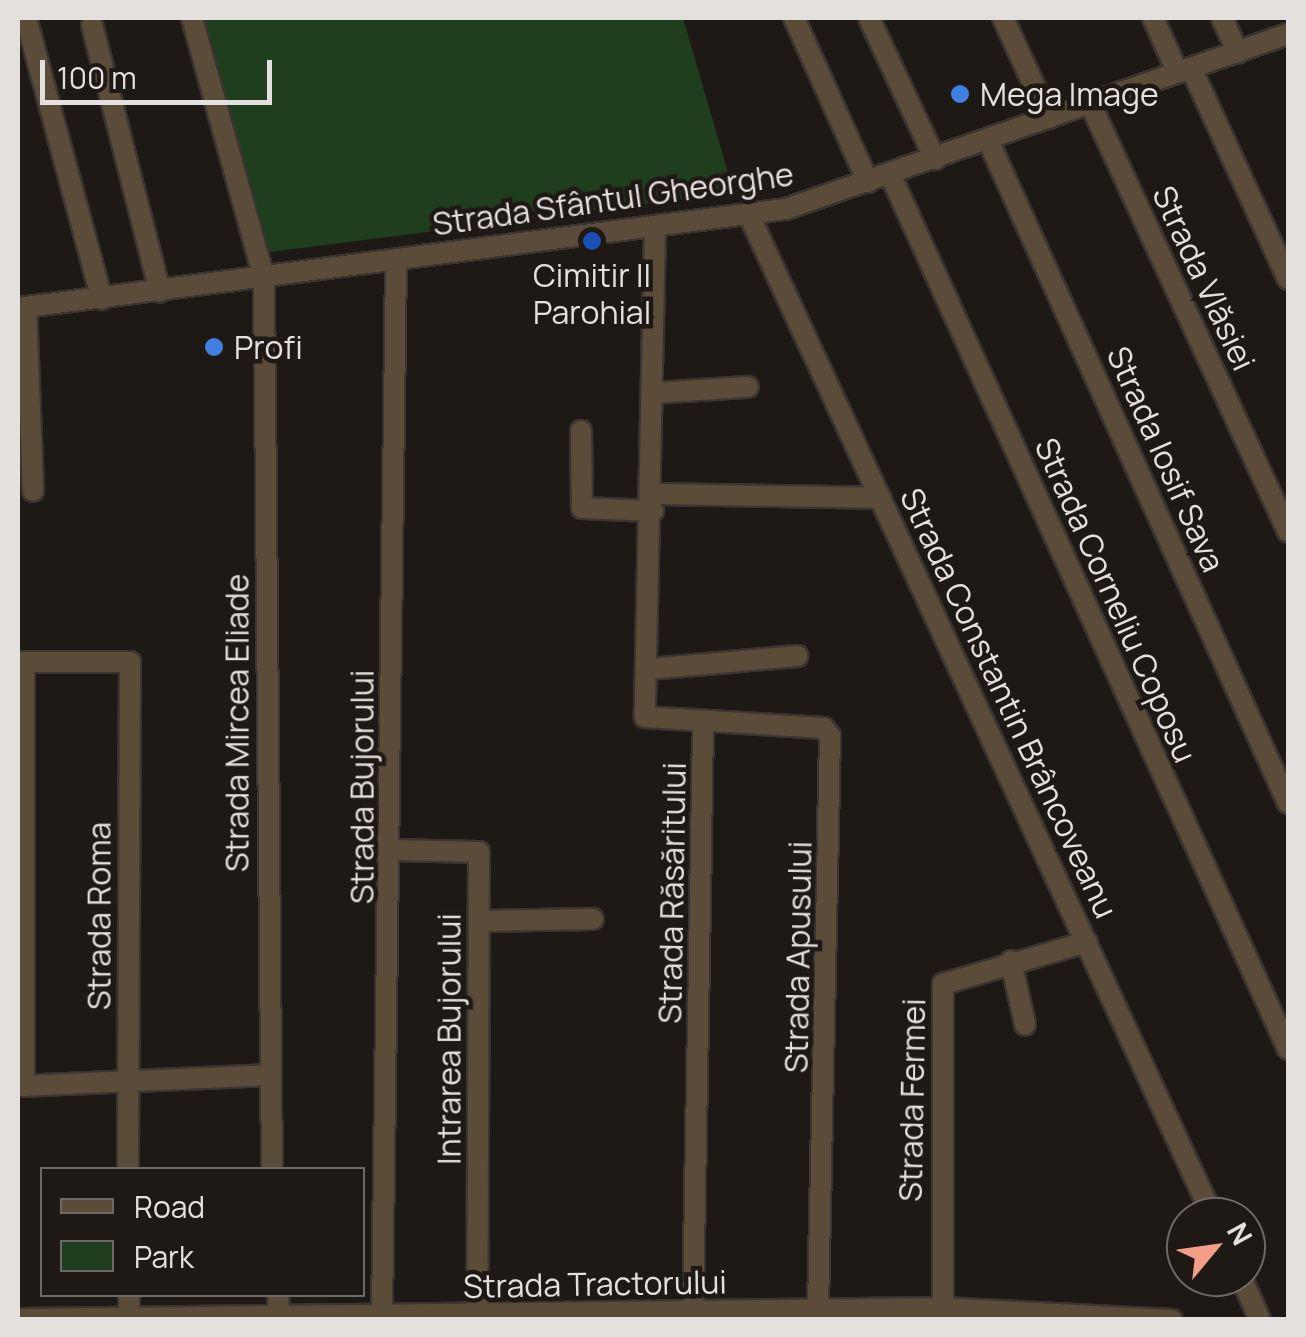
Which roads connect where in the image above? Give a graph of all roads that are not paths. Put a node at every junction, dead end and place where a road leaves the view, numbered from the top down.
1 (26, 18) edge
2 (192, 18) edge
3 (794, 18) edge
4 (869, 18) edge
5 (1003, 18) edge
6 (1153, 18) edge
7 (1222, 18) edge
8 (92, 25) dead end
9 (1288, 34) edge
10 (1238, 52) junction
11 (1185, 70) junction
12 (1090, 103) junction
13 (1049, 118) junction
14 (988, 140) junction
15 (935, 159) junction
16 (890, 174) junction
17 (868, 182) junction
18 (749, 215) junction
19 (654, 226) junction
20 (396, 259) junction
21 (264, 277) junction
22 (1288, 280) edge
23 (160, 291) junction
24 (102, 299) junction
25 (22, 308) edge
26 (748, 387) dead end
27 (654, 392) junction
28 (581, 430) dead end
29 (33, 491) dead end
30 (880, 498) junction
31 (653, 502) junction
32 (1288, 532) edge
33 (797, 656) dead end
34 (21, 662) edge
35 (649, 669) junction
36 (703, 727) junction
37 (1288, 802) edge
38 (392, 850) junction
39 (594, 919) dead end
40 (479, 921) junction
41 (1087, 942) junction
42 (1011, 961) junction
43 (1025, 1024) dead end
44 (1288, 1050) edge
45 (268, 1075) junction
46 (128, 1083) junction
47 (21, 1086) edge
48 (128, 1167) edge
49 (272, 1167) edge
50 (1204, 1197) edge
51 (278, 1297) edge
52 (1249, 1297) edge
53 (694, 1312) junction
54 (934, 1312) edge
55 (808, 1314) edge
56 (1023, 1314) edge
57 (279, 1316) junction
58 (382, 1316) junction
59 (1135, 1316) edge
60 (463, 1317) edge
61 (590, 1317) edge
62 (331, 1318) edge
63 (129, 1319) edge
64 (18, 1320) edge
65 (1172, 1320) edge
66 (1260, 1320) edge

1 - 24 street
2 - 21 street, Strada Mircea Eliade
3 - 17 street
4 - 15 street
5 - 13 street
6 - 11 street
7 - 10 street
8 - 23 street
9 - 10 street, Strada Sfântul Gheorghe
10 - 11 street, Strada Sfântul Gheorghe
11 - 12 street, Strada Sfântul Gheorghe
11 - 22 street
12 - 13 street, Strada Sfântul Gheorghe
12 - 32 street, Strada Vlăsiei
13 - 14 street, Strada Sfântul Gheorghe
14 - 15 street, Strada Sfântul Gheorghe
14 - 37 street, Strada Iosif Sava
15 - 16 street, Strada Sfântul Gheorghe
16 - 17 street, Strada Sfântul Gheorghe
16 - 44 street, Strada Corneliu Coposu
17 - 18 street, Strada Sfântul Gheorghe
18 - 19 street, Strada Sfântul Gheorghe
18 - 30 street, Strada Constantin Brâncoveanu
19 - 20 street, Strada Sfântul Gheorghe
19 - 27 street, Strada Răsăritului
20 - 21 street, Strada Sfântul Gheorghe
20 - 38 street, Strada Bujorului
21 - 23 street, Strada Sfântul Gheorghe
21 - 45 street, Strada Mircea Eliade
23 - 24 street, Strada Sfântul Gheorghe
24 - 25 street, Strada Sfântul Gheorghe
25 - 29 street
26 - 27 street
27 - 31 street, Strada Răsăritului
28 - 31 street
30 - 31 street
30 - 41 street, Strada Constantin Brâncoveanu
31 - 35 street, Strada Răsăritului
33 - 35 street
34 - 46 street, Strada Roma
34 - 47 street
35 - 36 street, Strada Răsăritului
36 - 53 street, Strada Răsăritului
36 - 55 street, Strada Apusului
38 - 40 street, Intrarea Bujorului
38 - 58 street, Strada Bujorului
39 - 40 street
40 - 60 street, Intrarea Bujorului
41 - 42 street, Strada Fermei
41 - 50 street, Strada Constantin Brâncoveanu
42 - 43 street
42 - 54 street, Strada Fermei
45 - 46 street
45 - 49 street, Strada Mircea Eliade
46 - 47 street
46 - 48 street, Strada Roma
51 - 57 street
52 - 66 street
53 - 55 street, Strada Tractorului
53 - 61 street, Strada Tractorului
54 - 55 street, Strada Tractorului
54 - 56 street, Strada Tractorului
56 - 59 street, Strada Tractorului
57 - 62 street, Strada Tractorului
57 - 63 street, Strada Tractorului
58 - 60 street, Strada Tractorului
58 - 62 street, Strada Tractorului
59 - 65 street, Strada Tractorului
60 - 61 street, Strada Tractorului
63 - 64 street, Strada Tractorului

